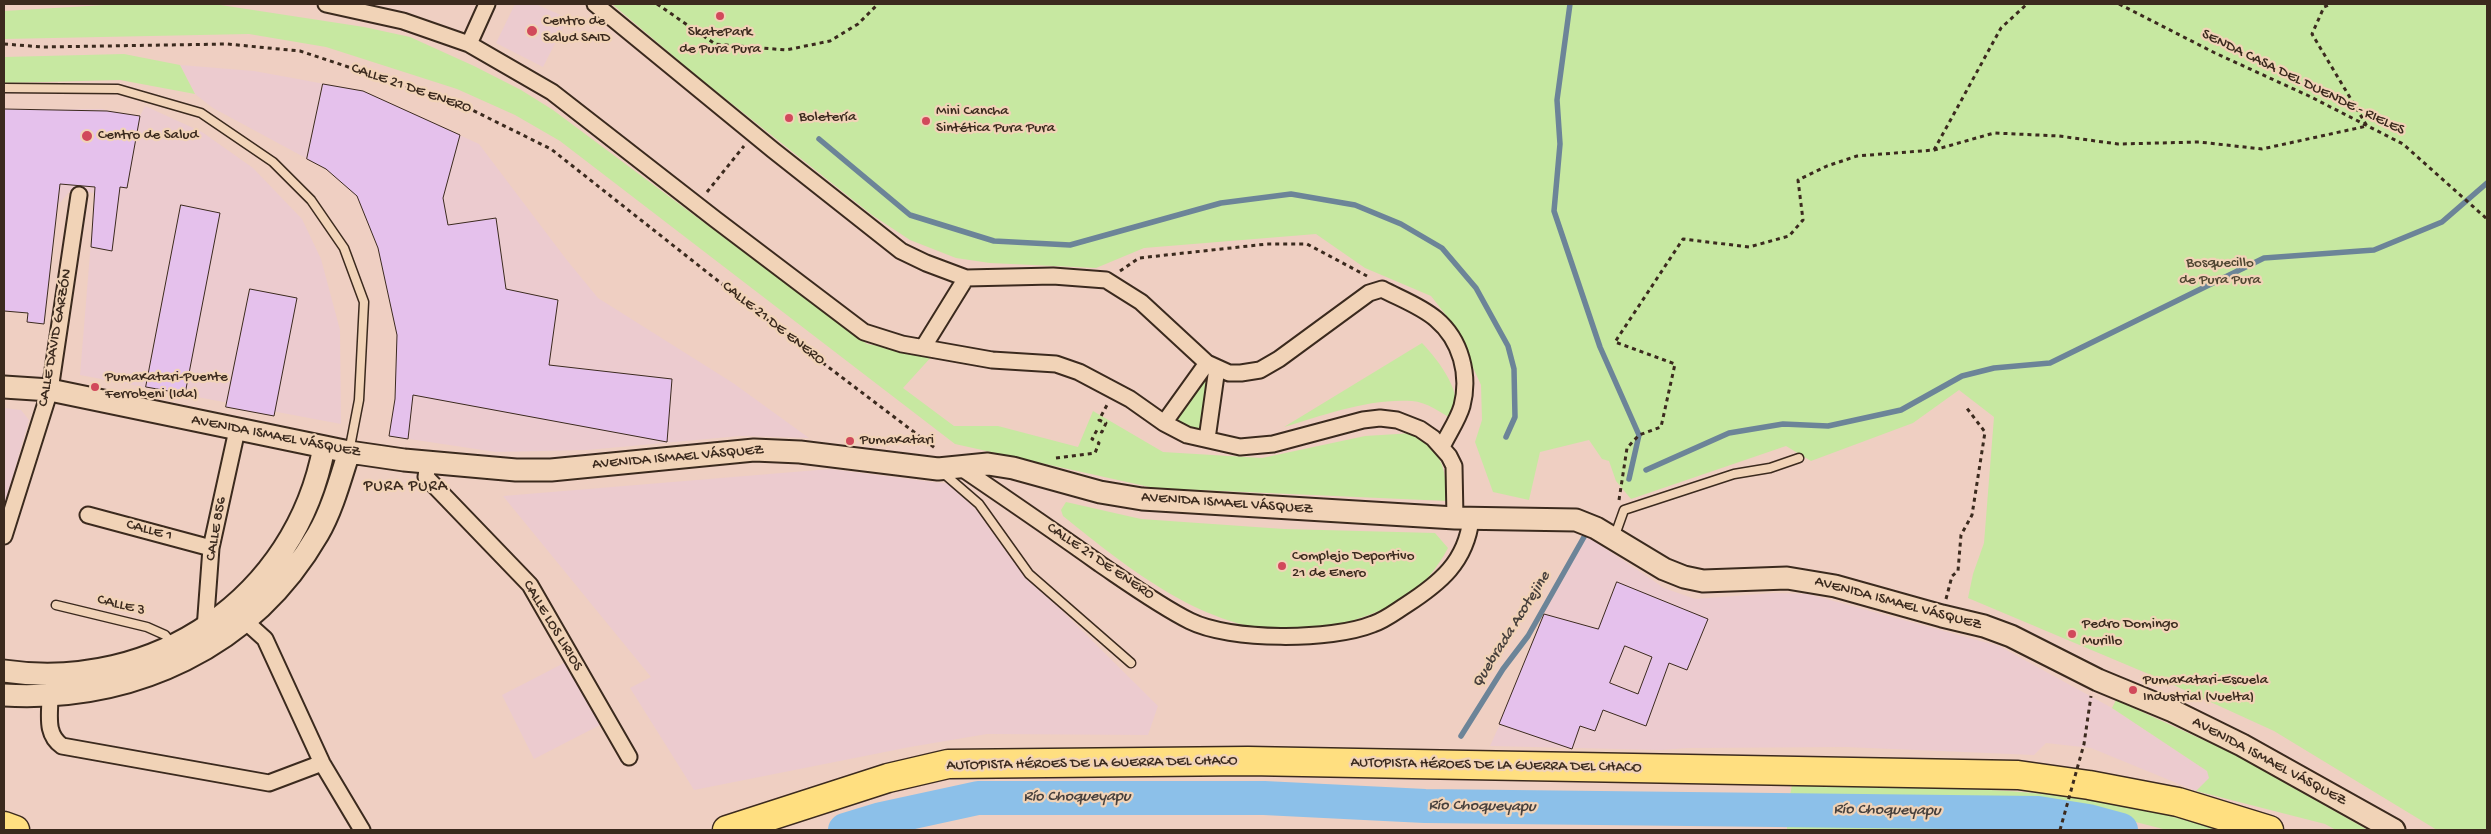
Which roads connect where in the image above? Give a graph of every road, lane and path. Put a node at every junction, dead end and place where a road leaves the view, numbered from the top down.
1 (326, 4) edge
2 (487, 4) edge
3 (595, 4) edge
4 (657, 4) edge
5 (878, 4) edge
6 (2027, 4) edge
7 (2119, 4) edge
8 (2331, 4) edge
9 (4, 44) edge
10 (470, 44) junction
11 (4, 88) edge
12 (2367, 126) junction
13 (754, 134) junction
14 (1934, 150) junction
15 (79, 195) dead end
16 (697, 205) junction
17 (2487, 219) edge
18 (966, 278) junction
19 (1106, 280) junction
20 (1382, 289) junction
21 (924, 346) junction
22 (1212, 365) junction
23 (4, 388) edge
24 (50, 390) junction
25 (1130, 399) junction
26 (1966, 407) dead end
27 (1164, 423) junction
28 (237, 430) junction
29 (1207, 439) junction
30 (324, 447) junction
31 (1442, 448) junction
32 (349, 452) junction
33 (1799, 458) dead end
34 (1048, 460) dead end
35 (428, 462) junction
36 (960, 467) junction
37 (938, 469) junction
38 (1619, 503) dead end
39 (88, 514) dead end
40 (1463, 518) junction
41 (4, 536) edge
42 (1614, 540) junction
43 (211, 548) junction
44 (56, 605) dead end
45 (1942, 616) junction
46 (245, 621) junction
47 (205, 629) junction
48 (173, 646) junction
49 (1131, 663) dead end
50 (4, 671) edge
51 (4, 695) edge
52 (50, 696) junction
53 (2091, 696) dead end
54 (629, 757) dead end
55 (322, 762) junction
56 (4, 826) edge
57 (15, 830) edge
58 (362, 830) edge
59 (727, 830) edge
60 (2060, 830) edge
61 (2269, 830) edge
62 (2394, 830) edge

1 - 10 street, CALLE 21 DE ENERO
2 - 10 street
3 - 13 street
4 - 5 path
6 - 14 path
7 - 12 path, SENDA CASA DEL DUENDE - RIELES
8 - 12 path
9 - 36 path, CALLE 21 DE ENERO
10 - 16 street, CALLE 21 DE ENERO
11 - 32 lane
12 - 14 path
12 - 17 path, SENDA CASA DEL DUENDE - RIELES
13 - 16 path
13 - 18 street
14 - 38 path
15 - 24 street, CALLE DAVID GARZÓN
16 - 21 street, CALLE 21 DE ENERO
18 - 19 street
18 - 21 street
19 - 20 path
19 - 22 street
20 - 22 street
20 - 31 street
21 - 25 street, CALLE 21 DE ENERO
22 - 27 street
22 - 29 street
23 - 24 main road, AVENIDA ISMAEL VÁSQUEZ
24 - 28 main road, AVENIDA ISMAEL VÁSQUEZ
24 - 41 street, CALLE DAVID GARZÓN
25 - 27 street, CALLE 21 DE ENERO
25 - 34 path
26 - 45 path
27 - 29 street, CALLE 21 DE ENERO
28 - 30 main road, AVENIDA ISMAEL VÁSQUEZ
28 - 43 street, CALLE 856
29 - 31 street, CALLE 21 DE ENERO
30 - 32 main road, AVENIDA ISMAEL VÁSQUEZ
30 - 47 main road
31 - 40 street, CALLE 21 DE ENERO
32 - 35 main road, AVENIDA ISMAEL VÁSQUEZ
32 - 46 main road
33 - 42 lane
35 - 37 main road, AVENIDA ISMAEL VÁSQUEZ
35 - 54 street, CALLE LOS LIRIOS
36 - 37 main road, AVENIDA ISMAEL VÁSQUEZ
36 - 40 main road, AVENIDA ISMAEL VÁSQUEZ
36 - 40 street, CALLE 21 DE ENERO
37 - 49 lane
39 - 43 street, CALLE 1
40 - 42 main road, AVENIDA ISMAEL VÁSQUEZ
42 - 45 main road, AVENIDA ISMAEL VÁSQUEZ
43 - 47 street, CALLE 856
44 - 48 lane, CALLE 3
45 - 62 main road, AVENIDA ISMAEL VÁSQUEZ
46 - 52 main road
46 - 55 street
47 - 48 main road
48 - 50 main road
51 - 52 main road
52 - 55 street
53 - 60 path, bridge
55 - 58 street
56 - 57 highway
59 - 61 highway, AUTOPISTA HÉROES DE LA GUERRA DEL CHACO

